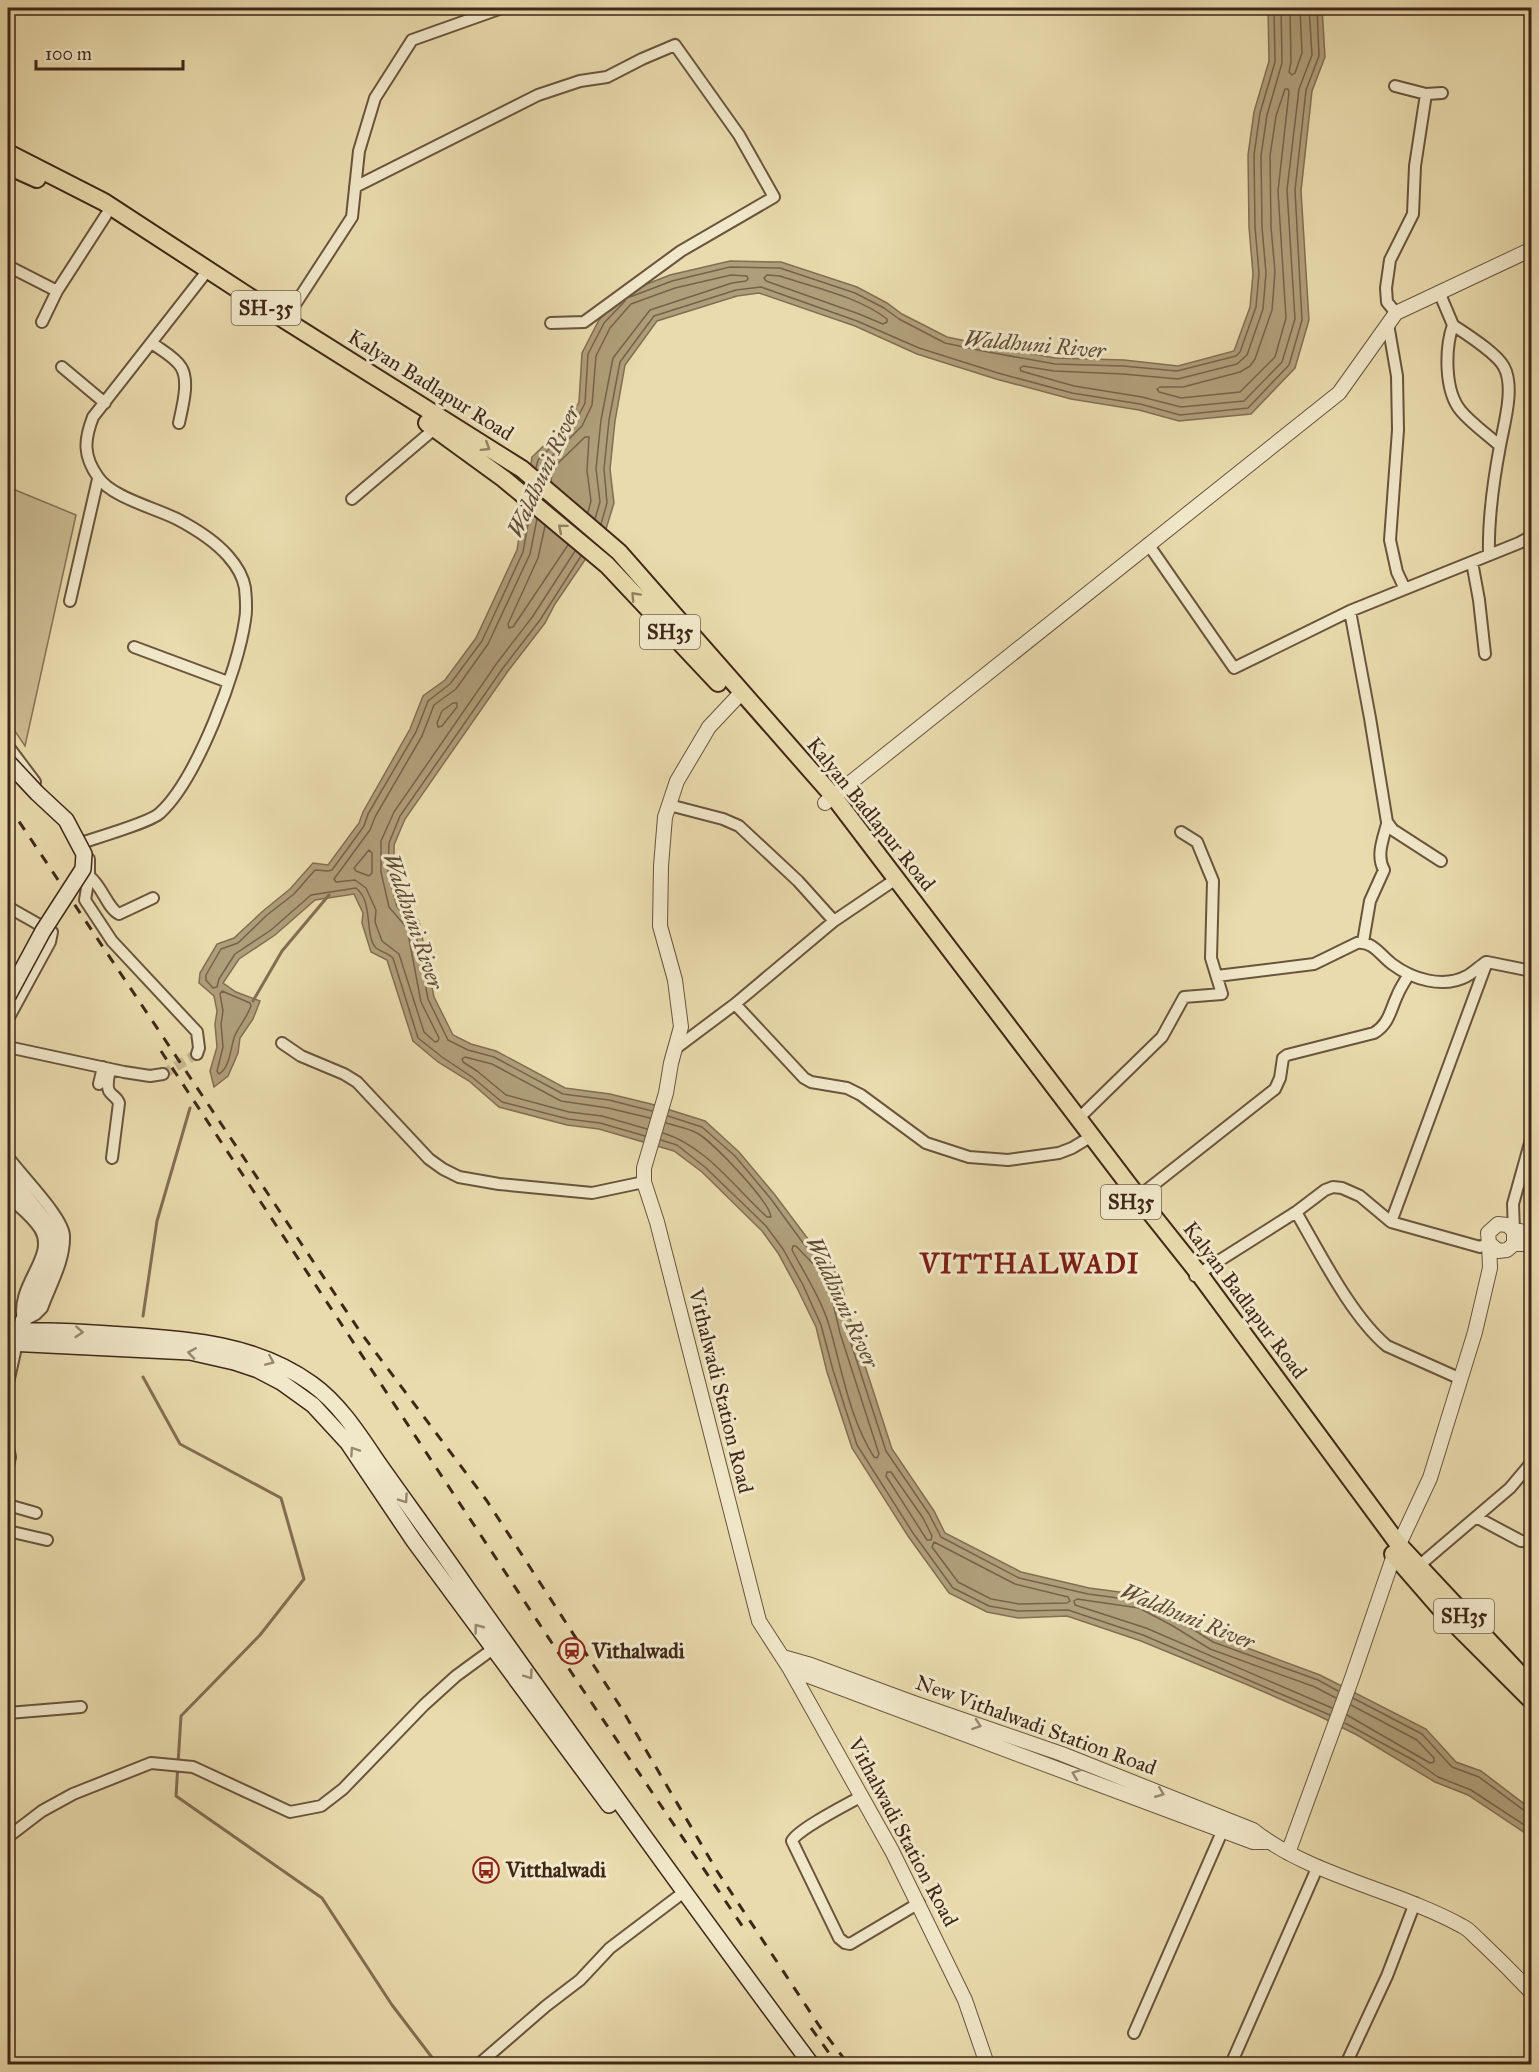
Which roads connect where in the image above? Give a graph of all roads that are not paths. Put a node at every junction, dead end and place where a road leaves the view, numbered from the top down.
1 (502, 8) edge
2 (1395, 86) dead end
3 (1442, 93) dead end
4 (1426, 94) junction
5 (8, 153) edge
6 (8, 166) edge
7 (355, 186) junction
8 (106, 215) junction
9 (1532, 249) edge
10 (8, 266) edge
11 (205, 274) junction
12 (57, 291) junction
13 (1439, 292) junction
14 (1392, 318) junction
15 (285, 320) junction
16 (42, 322) dead end
17 (551, 323) dead end
18 (1453, 325) junction
19 (152, 343) junction
20 (62, 367) dead end
21 (105, 403) junction
22 (179, 423) dead end
23 (439, 424) junction
24 (1500, 446) junction
25 (98, 479) junction
26 (352, 499) dead end
27 (1532, 536) edge
28 (1148, 544) junction
29 (619, 552) joint
30 (1489, 555) junction
31 (1472, 562) junction
32 (607, 565) joint
33 (1404, 589) junction
34 (70, 601) dead end
35 (1350, 611) junction
36 (134, 647) dead end
37 (1485, 654) dead end
38 (228, 682) junction
39 (737, 696) junction
40 (8, 746) edge
41 (8, 762) edge
42 (829, 800) junction
43 (669, 805) junction
44 (1387, 824) junction
45 (1181, 832) dead end
46 (84, 842) junction
47 (1441, 861) dead end
48 (89, 876) junction
49 (893, 881) junction
50 (153, 898) dead end
51 (8, 907) edge
52 (834, 921) junction
53 (1363, 942) junction
54 (1487, 962) junction
55 (1532, 971) edge
56 (1410, 974) junction
57 (1216, 976) junction
58 (8, 996) edge
59 (735, 1004) junction
60 (8, 1019) edge
61 (282, 1043) dead end
62 (8, 1047) edge
63 (675, 1049) junction
64 (197, 1054) dead end
65 (107, 1068) junction
66 (163, 1074) tunnel mouth
67 (99, 1084) dead end
68 (1079, 1118) junction
69 (1532, 1136) edge
70 (1088, 1138) junction
71 (8, 1157) edge
72 (112, 1158) dead end
73 (8, 1175) edge
74 (645, 1182) junction
75 (8, 1196) edge
76 (1138, 1197) junction
77 (1513, 1204) junction
78 (1296, 1212) junction
79 (1391, 1222) junction
80 (1492, 1233) junction
81 (1532, 1235) edge
82 (1510, 1242) junction
83 (1532, 1244) edge
84 (1490, 1268) junction
85 (1196, 1276) junction
86 (15, 1334) edge
87 (1461, 1379) junction
88 (8, 1383) edge
89 (8, 1448) edge
90 (1532, 1462) edge
91 (8, 1466) edge
92 (8, 1505) edge
93 (36, 1513) dead end
94 (1476, 1517) junction
95 (8, 1531) edge
96 (46, 1540) dead end
97 (1532, 1541) edge
98 (1396, 1550) junction
99 (1414, 1570) junction
100 (499, 1645) junction
101 (787, 1663) junction
102 (1532, 1687) edge
103 (1532, 1701) edge
104 (81, 1707) dead end
105 (8, 1713) edge
106 (862, 1796) junction
107 (1225, 1824) junction
108 (8, 1837) edge
109 (1288, 1853) junction
110 (1318, 1866) junction
111 (681, 1894) junction
112 (919, 1903) junction
113 (1415, 1903) junction
114 (1532, 1994) edge
115 (781, 2032) junction
116 (1134, 2033) dead end
117 (479, 2064) edge
118 (798, 2064) edge
119 (811, 2064) edge
120 (987, 2064) edge
121 (1231, 2064) edge
122 (1346, 2064) edge

1 - 7 street
2 - 4 street
3 - 4 street
4 - 14 street
5 - 11 main road, Kalyan Badlapur Road / SH-35
6 - 8 main road, Kalyan Badlapur Road / SH-35
7 - 15 street
7 - 17 street
8 - 11 main road, Kalyan Badlapur Road / SH-35
8 - 12 street
9 - 13 street
10 - 12 street
11 - 15 main road, Kalyan Badlapur Road / SH-35
11 - 19 street
11 - 23 main road, Kalyan Badlapur Road / SH-35
12 - 16 street
13 - 14 street
13 - 18 street
14 - 28 street
14 - 33 street
15 - 23 main road, Kalyan Badlapur Road / SH-35
18 - 24 street
18 - 24 street
19 - 21 street
19 - 22 street
20 - 21 street
21 - 25 street
23 - 26 street
23 -> 29 main road, Kalyan Badlapur Road / SH-35
32 -> 23 main road, Kalyan Badlapur Road / SH-35
24 - 30 street
25 - 34 street
25 - 38 street
27 - 30 street
28 - 35 street
28 - 42 street
29 - 39 main road, Kalyan Badlapur Road / SH35
30 - 31 street
31 - 33 street
31 - 37 street
39 -> 32 main road, Kalyan Badlapur Road / SH35
33 - 35 street
35 - 44 street
36 - 38 street
38 - 46 street
39 - 42 main road, Kalyan Badlapur Road / SH35
39 - 43 street, Vithalwadi Station Road
40 - 46 street
41 - 58 main road, bridge
42 - 49 main road, Kalyan Badlapur Road / SH35
43 - 52 street
43 - 63 street, Vithalwadi Station Road
44 - 47 street
44 - 53 street
45 - 57 street
46 - 48 street
48 - 50 street
48 - 64 street
49 - 52 street
49 - 68 main road, Kalyan Badlapur Road / SH35
49 - 70 main road, Kalyan Badlapur Road / SH35
51 - 60 street
52 - 59 street
53 - 56 street
53 - 57 street
54 - 55 street
54 - 56 street
54 - 79 street
56 - 76 street
57 - 68 street
59 - 63 street
59 - 70 street
61 - 74 street
62 - 65 street
63 - 74 street, Vithalwadi Station Road
65 - 66 street
65 - 67 street
65 - 72 street
68 - 70 main road, Kalyan Badlapur Road / SH35
69 - 77 street
70 - 76 main road, Kalyan Badlapur Road / SH35
70 - 85 main road, Kalyan Badlapur Road / SH35
71 - 86 street
73 - 86 main road
74 - 101 street, Vithalwadi Station Road
75 - 86 street
76 - 85 main road, Kalyan Badlapur Road / SH35
77 - 80 street
77 - 82 street
78 - 79 street
78 - 85 street
78 - 87 street
79 - 80 street
80 - 82 street
80 - 82 street
80 - 84 street
81 - 82 street
82 - 83 street
82 - 84 street
84 - 87 street
85 - 98 main road, Kalyan Badlapur Road / SH35
86 - 88 street
86 - 100 main road
87 - 98 street
89 - 91 street
90 - 94 street
92 - 93 street
94 - 97 street
94 - 99 street
95 - 96 street
98 - 99 main road, Kalyan Badlapur Road / SH35
98 - 109 street
99 - 102 main road, Kalyan Badlapur Road / SH35
99 - 103 main road, Kalyan Badlapur Road / SH35
100 - 108 street
100 - 111 main road
101 - 106 street, Vithalwadi Station Road
101 - 107 street, New Vithalwadi Station Road
104 - 105 street
106 - 112 street, Vithalwadi Station Road
106 - 112 street
107 - 109 street, New Vithalwadi Station Road
107 - 116 street
109 - 110 street, New Vithalwadi Station Road
110 - 113 street, New Vithalwadi Station Road
110 - 121 street
111 - 115 main road
111 - 117 street
112 - 120 street, Vithalwadi Station Road
113 - 114 street, New Vithalwadi Station Road
113 - 122 street
115 - 118 main road
115 - 119 main road

